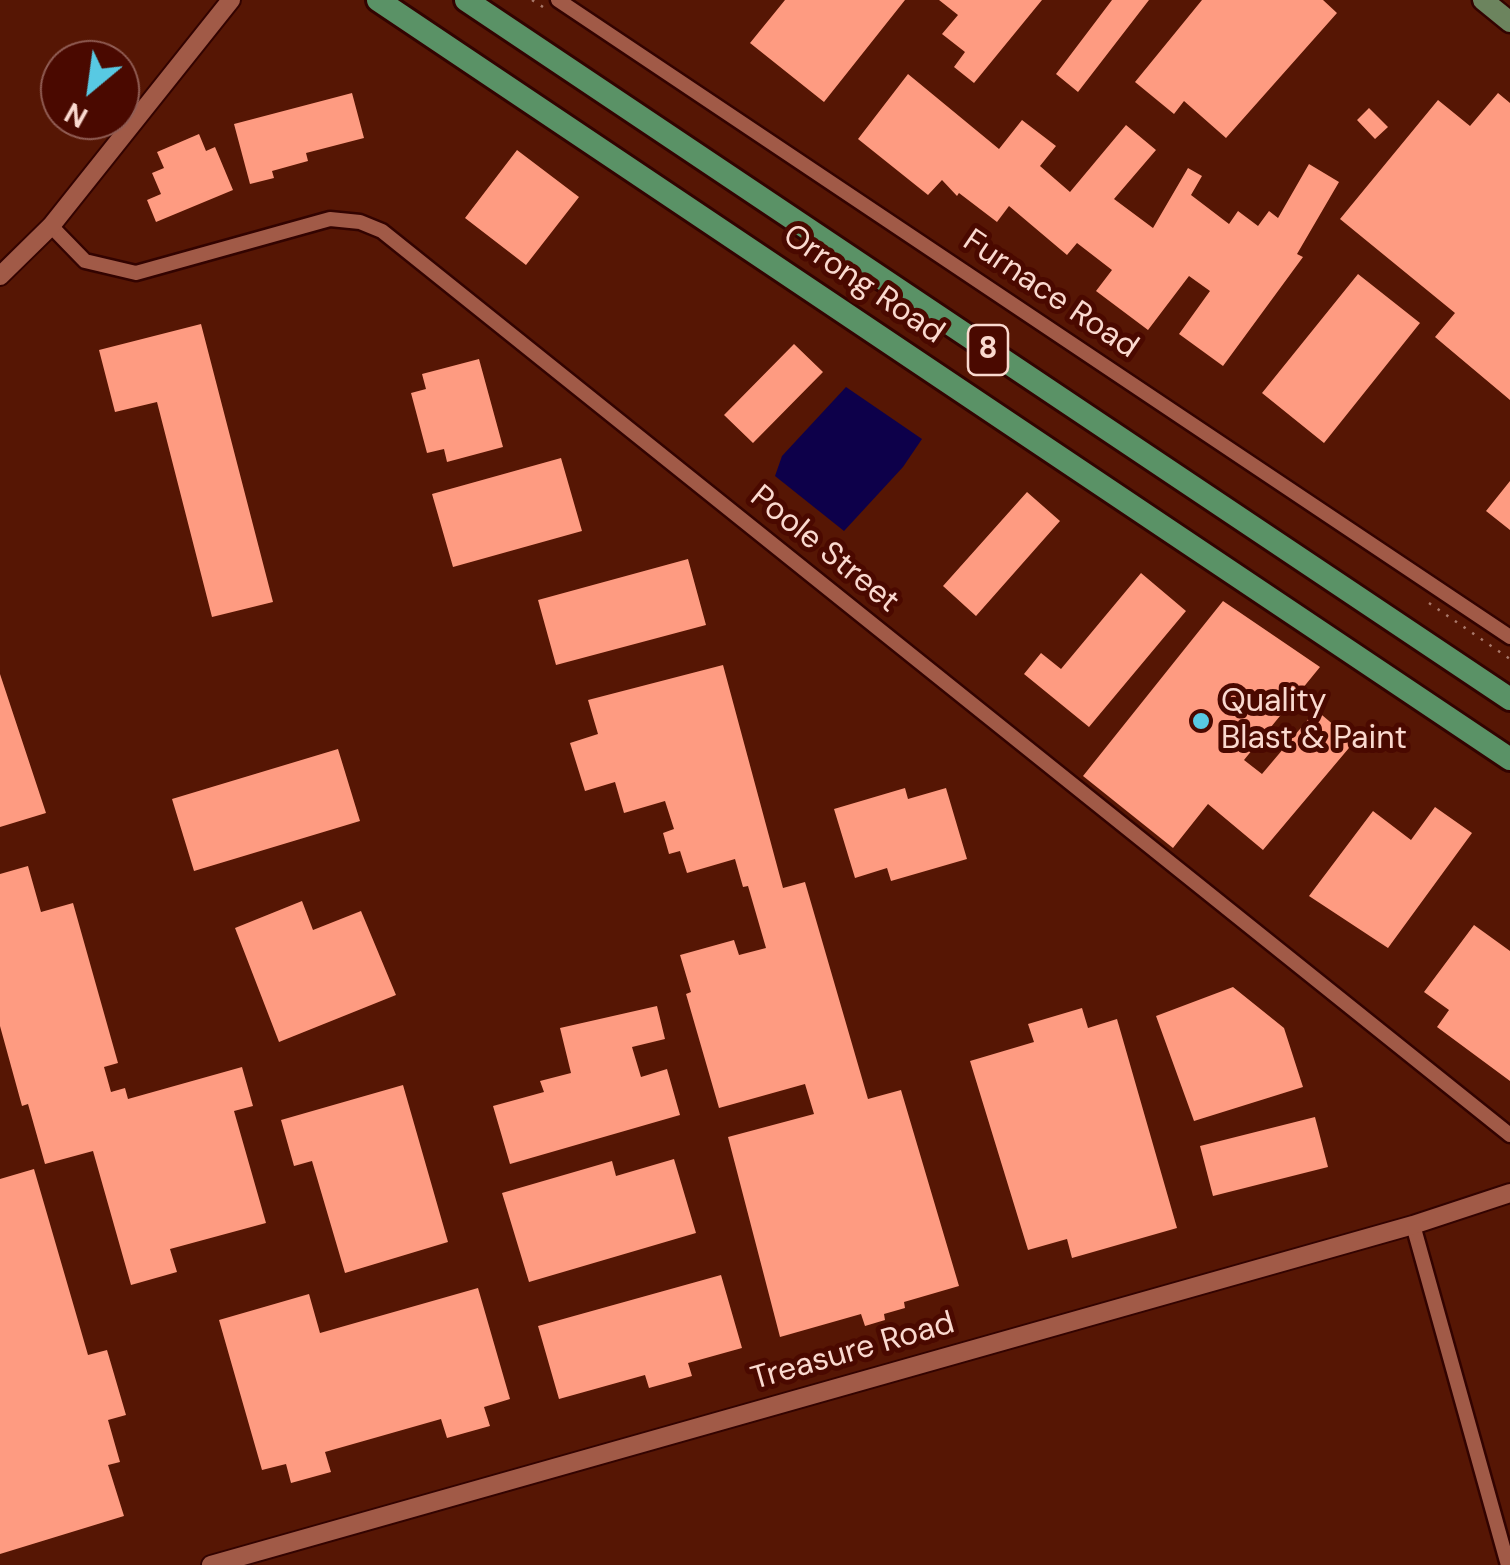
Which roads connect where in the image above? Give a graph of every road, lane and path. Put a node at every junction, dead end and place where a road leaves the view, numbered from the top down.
1 (378, 0) edge
2 (466, 0) edge
3 (558, 0) edge
4 (1482, 0) edge
5 (233, 3) edge
6 (1510, 22) edge
7 (51, 226) junction
8 (0, 276) edge
9 (1510, 637) edge
10 (1510, 698) edge
11 (1510, 759) edge
12 (1510, 1135) edge
13 (1510, 1193) edge
14 (1414, 1224) junction
15 (211, 1565) edge
16 (1508, 1565) edge

1 - 11 highway, Orrong Road / 8
2 - 10 highway, Orrong Road / 8
3 - 9 street, Furnace Road
4 - 6 main road
5 - 7 street
7 - 8 street
7 - 12 street, Poole Street
13 - 14 street, Treasure Road
14 - 15 street, Treasure Road
14 - 16 street

